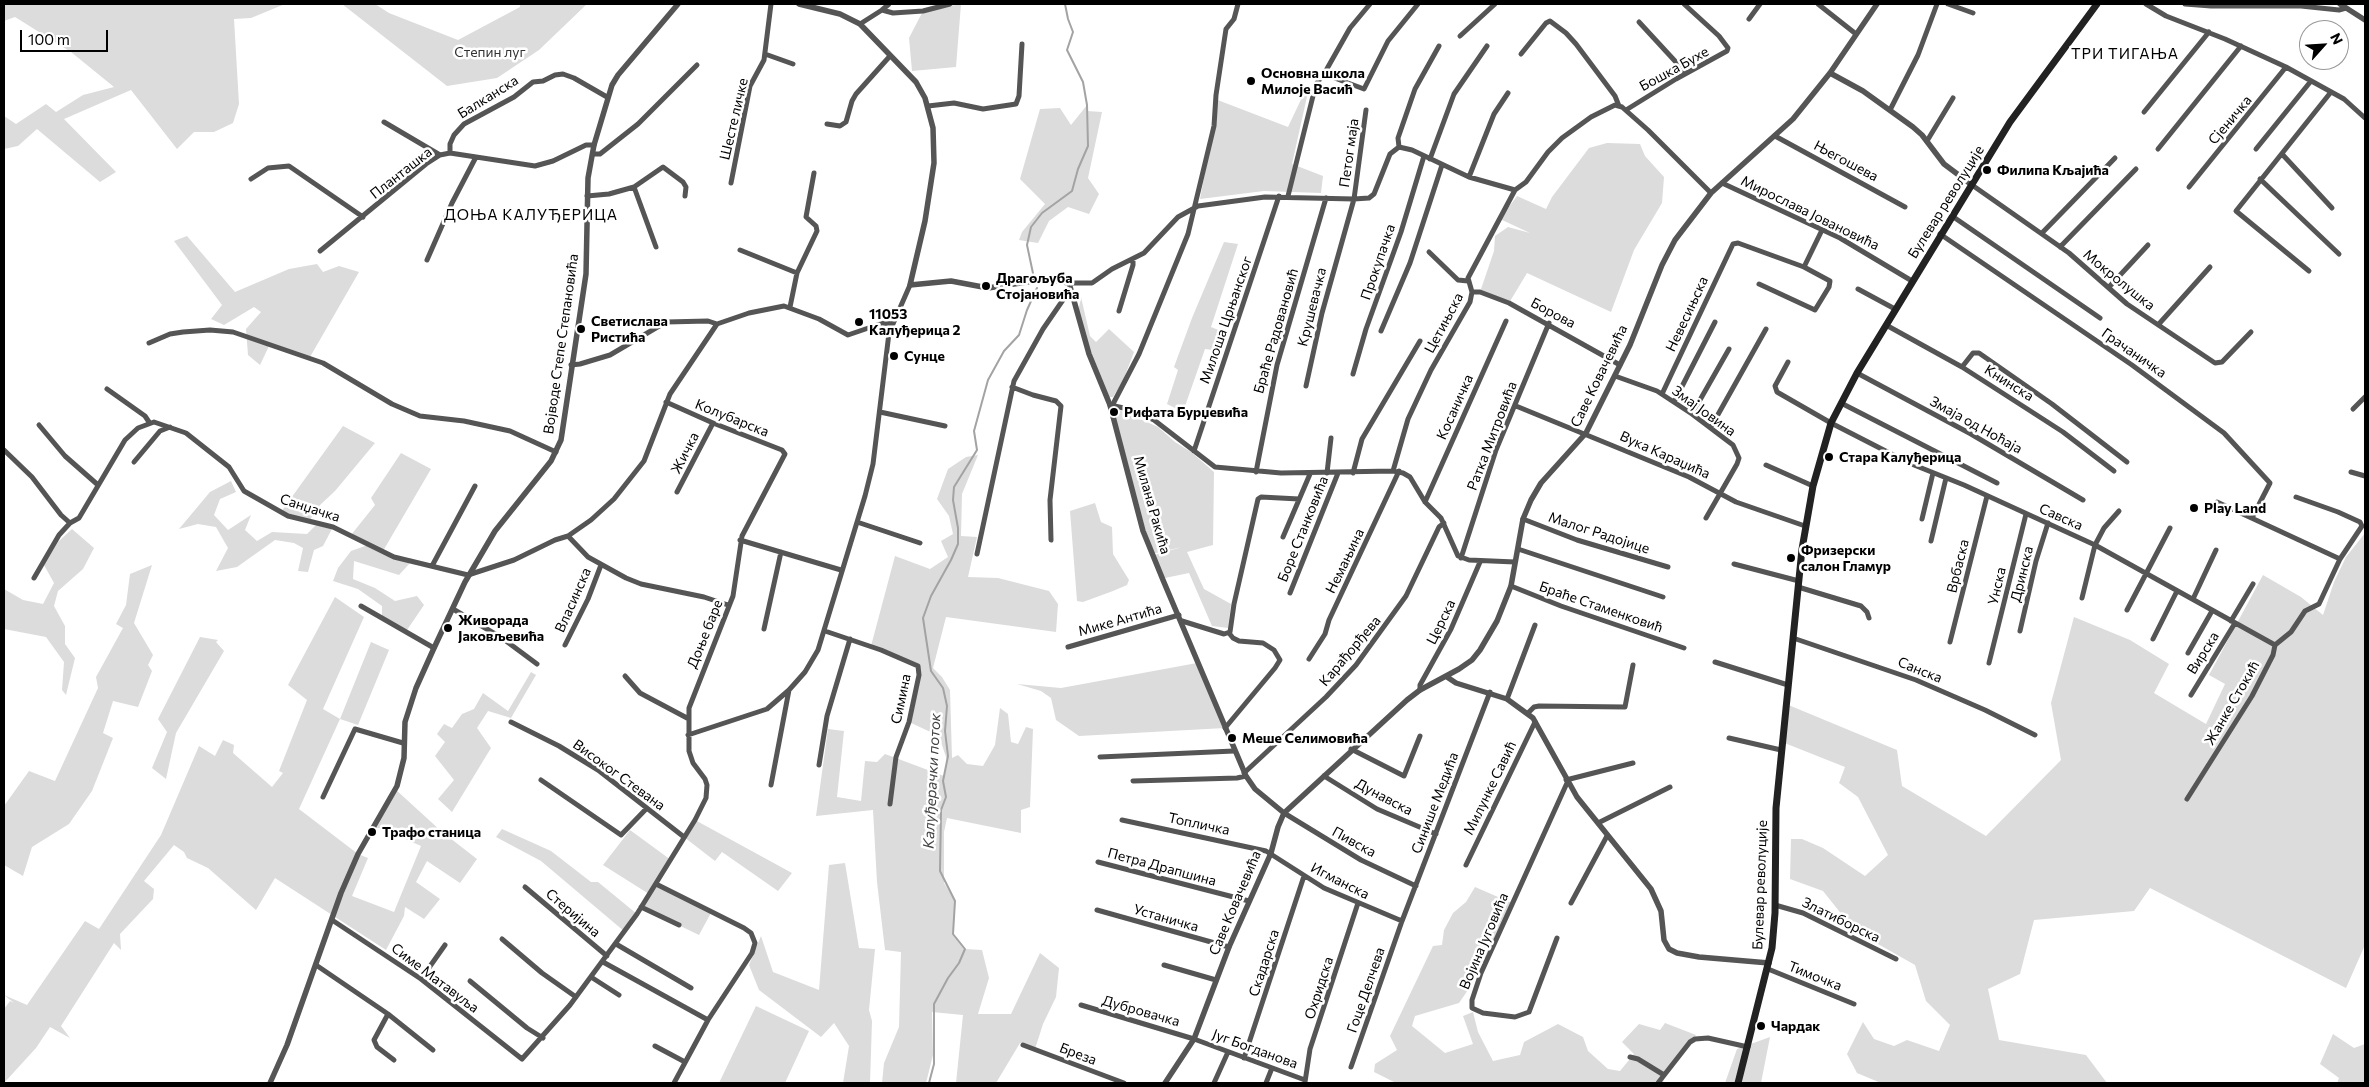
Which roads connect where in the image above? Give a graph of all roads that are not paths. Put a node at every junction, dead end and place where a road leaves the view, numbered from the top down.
1 (678, 4) edge
2 (771, 4) edge
3 (799, 4) edge
4 (888, 4) edge
5 (950, 4) edge
6 (1238, 4) edge
7 (1370, 4) edge
8 (1418, 4) edge
9 (1495, 4) edge
10 (1684, 4) edge
11 (1760, 4) edge
12 (1818, 4) edge
13 (1877, 4) edge
14 (1937, 4) edge
15 (1948, 4) edge
16 (2097, 4) edge
17 (2146, 4) edge
18 (2186, 4) edge
19 (2340, 4) edge
20 (2152, 6) edge
21 (2346, 8) junction
22 (882, 10) junction
23 (1973, 13) dead end
24 (1749, 19) dead end
25 (2365, 20) edge
26 (1639, 22) dead end
27 (860, 24) junction
28 (2209, 32) junction
29 (1856, 34) junction
30 (1460, 36) dead end
31 (1022, 44) dead end
32 (1439, 46) dead end
33 (1487, 46) dead end
34 (2241, 46) junction
35 (765, 54) junction
36 (1521, 54) dead end
37 (890, 56) junction
38 (793, 64) dead end
39 (697, 65) dead end
40 (2286, 67) junction
41 (1830, 73) junction
42 (1324, 74) junction
43 (1686, 74) junction
44 (2311, 81) junction
45 (2331, 92) junction
46 (1508, 93) dead end
47 (607, 97) junction
48 (1954, 98) dead end
49 (928, 106) junction
50 (1619, 106) junction
51 (1366, 110) dead end
52 (1626, 110) junction
53 (1890, 110) junction
54 (2144, 112) dead end
55 (2365, 118) edge
56 (384, 122) dead end
57 (827, 124) dead end
58 (1775, 136) junction
59 (1927, 141) junction
60 (594, 145) junction
61 (1399, 147) junction
62 (2158, 149) dead end
63 (2256, 149) dead end
64 (450, 153) junction
65 (593, 154) junction
66 (2282, 154) junction
67 (440, 155) junction
68 (1424, 156) junction
69 (476, 157) junction
70 (2115, 158) dead end
71 (1430, 159) junction
72 (1442, 165) junction
73 (2136, 169) dead end
74 (814, 173) dead end
75 (1469, 177) junction
76 (251, 179) dead end
77 (2260, 179) junction
78 (731, 183) dead end
79 (1722, 183) junction
80 (1972, 185) junction
81 (634, 187) junction
82 (2189, 187) dead end
83 (1515, 190) junction
84 (1711, 193) junction
85 (587, 196) junction
86 (684, 196) dead end
87 (1279, 196) junction
88 (1288, 196) junction
89 (1326, 198) junction
90 (1354, 199) junction
91 (1905, 207) dead end
92 (1194, 208) junction
93 (2332, 208) dead end
94 (1952, 216) junction
95 (364, 217) junction
96 (1822, 230) junction
97 (1940, 234) junction
98 (2042, 234) junction
99 (1343, 235) joint
100 (2148, 245) dead end
101 (656, 247) dead end
102 (2060, 247) junction
103 (740, 250) dead end
104 (320, 252) dead end
105 (1429, 252) dead end
106 (2339, 254) dead end
107 (1132, 259) junction
108 (427, 260) dead end
109 (1804, 267) junction
110 (2210, 267) dead end
111 (2309, 271) dead end
112 (797, 273) junction
113 (1468, 281) junction
114 (1912, 281) junction
115 (1070, 283) junction
116 (910, 284) junction
117 (1759, 284) dead end
118 (2109, 287) junction
119 (1858, 289) dead end
120 (1472, 292) junction
121 (1072, 293) junction
122 (790, 307) junction
123 (1895, 309) junction
124 (1119, 312) dead end
125 (2100, 318) dead end
126 (1506, 321) dead end
127 (1716, 322) dead end
128 (1548, 323) junction
129 (717, 324) junction
130 (892, 324) junction
131 (1886, 325) junction
132 (2158, 325) junction
133 (1766, 329) dead end
134 (1381, 331) dead end
135 (2251, 332) dead end
136 (1420, 341) dead end
137 (149, 343) dead end
138 (1729, 349) dead end
139 (1788, 362) dead end
140 (571, 365) junction
141 (1620, 365) junction
142 (1962, 368) junction
143 (1857, 373) junction
144 (1353, 374) dead end
145 (1615, 376) junction
146 (1306, 386) dead end
147 (1012, 387) junction
148 (107, 389) dead end
149 (1662, 394) junction
150 (2365, 397) edge
151 (666, 402) junction
152 (1674, 402) junction
153 (1840, 403) junction
154 (1111, 404) junction
155 (1516, 406) junction
156 (2353, 410) dead end
157 (880, 412) junction
158 (1692, 414) junction
159 (149, 422) junction
160 (713, 423) junction
161 (1831, 423) junction
162 (39, 425) dead end
163 (945, 426) dead end
164 (170, 427) junction
165 (1711, 427) junction
166 (1586, 433) junction
167 (1331, 438) dead end
168 (4, 450) edge
169 (1194, 451) junction
170 (556, 452) junction
171 (134, 462) dead end
172 (2126, 462) dead end
173 (1766, 465) dead end
174 (1396, 471) junction
175 (2114, 471) dead end
176 (1256, 472) junction
177 (2351, 472) dead end
178 (1327, 473) junction
179 (1338, 473) junction
180 (1353, 473) junction
181 (1933, 473) junction
182 (1310, 474) junction
183 (2365, 476) edge
184 (1946, 478) junction
185 (1996, 483) dead end
186 (98, 485) junction
187 (475, 486) dead end
188 (1813, 486) junction
189 (677, 492) dead end
190 (1721, 493) junction
191 (1987, 496) junction
192 (2296, 497) dead end
193 (1299, 499) junction
194 (2083, 500) dead end
195 (1426, 502) junction
196 (2217, 502) dead end
197 (2119, 511) dead end
198 (2026, 514) junction
199 (1706, 518) dead end
200 (2252, 518) junction
201 (1523, 519) junction
202 (1922, 519) dead end
203 (857, 522) junction
204 (1444, 522) junction
205 (70, 523) junction
206 (2048, 523) junction
207 (1805, 526) junction
208 (2364, 526) edge
209 (2170, 528) dead end
210 (568, 536) junction
211 (1283, 536) dead end
212 (740, 540) junction
213 (1051, 540) dead end
214 (1931, 541) dead end
215 (920, 543) dead end
216 (2095, 545) junction
217 (1518, 549) junction
218 (2216, 550) dead end
219 (781, 552) junction
220 (976, 554) dead end
221 (1460, 558) junction
222 (2340, 559) junction
223 (1480, 562) junction
224 (1515, 562) junction
225 (1734, 564) dead end
226 (601, 565) junction
227 (432, 566) junction
228 (1668, 567) dead end
229 (841, 570) junction
230 (2146, 574) junction
231 (468, 575) junction
232 (34, 578) dead end
233 (1798, 584) junction
234 (2253, 584) dead end
235 (1511, 586) junction
236 (2177, 591) junction
237 (1290, 592) dead end
238 (1663, 597) dead end
239 (2082, 598) dead end
240 (2193, 599) junction
241 (728, 605) junction
242 (361, 606) dead end
243 (453, 609) junction
244 (2127, 610) dead end
245 (2212, 611) junction
246 (1180, 618) junction
247 (1869, 618) dead end
248 (2233, 622) junction
249 (1535, 625) dead end
250 (764, 629) dead end
251 (825, 631) junction
252 (2020, 631) dead end
253 (1229, 633) junction
254 (1793, 638) junction
255 (850, 639) junction
256 (2153, 639) dead end
257 (1950, 642) dead end
258 (565, 644) dead end
259 (2275, 645) junction
260 (1068, 647) dead end
261 (434, 648) junction
262 (1684, 648) dead end
263 (2188, 653) dead end
264 (1309, 659) dead end
265 (1714, 662) dead end
266 (1990, 663) dead end
267 (538, 664) dead end
268 (1632, 665) dead end
269 (625, 676) dead end
270 (1447, 677) junction
271 (1788, 684) junction
272 (789, 690) junction
273 (1420, 690) junction
274 (1490, 692) junction
275 (2191, 695) dead end
276 (1507, 699) junction
277 (1528, 713) junction
278 (687, 718) junction
279 (511, 722) dead end
280 (1535, 722) junction
281 (1225, 728) junction
282 (688, 735) junction
283 (2034, 735) dead end
284 (1420, 736) dead end
285 (1729, 738) dead end
286 (404, 743) junction
287 (1351, 749) junction
288 (1781, 750) junction
289 (1234, 751) junction
290 (1100, 757) dead end
291 (1633, 764) dead end
292 (819, 765) dead end
293 (1245, 774) junction
294 (1324, 776) junction
295 (541, 780) dead end
296 (1133, 782) dead end
297 (1567, 782) junction
298 (771, 785) dead end
299 (1670, 786) dead end
300 (322, 797) dead end
301 (2187, 799) dead end
302 (890, 804) dead end
303 (647, 808) junction
304 (1284, 813) junction
305 (1122, 820) dead end
306 (1598, 823) junction
307 (1436, 834) junction
308 (1607, 836) junction
309 (684, 837) junction
310 (1271, 853) junction
311 (1098, 862) dead end
312 (1466, 865) dead end
313 (1304, 876) junction
314 (656, 884) junction
315 (1416, 886) junction
316 (525, 887) dead end
317 (1249, 901) junction
318 (1358, 903) junction
319 (1571, 903) dead end
320 (1775, 906) junction
321 (642, 907) junction
322 (1097, 910) dead end
323 (332, 920) junction
324 (1402, 921) junction
325 (679, 925) dead end
326 (502, 938) dead end
327 (1558, 938) dead end
328 (616, 944) junction
329 (445, 945) dead end
330 (1229, 947) junction
331 (607, 956) junction
332 (1896, 959) dead end
333 (603, 962) junction
334 (316, 965) junction
335 (1164, 965) dead end
336 (1769, 966) junction
337 (592, 977) junction
338 (421, 979) junction
339 (1216, 980) junction
340 (470, 981) dead end
341 (691, 988) dead end
342 (619, 995) dead end
343 (576, 998) junction
344 (1854, 1004) dead end
345 (1081, 1005) dead end
346 (388, 1014) junction
347 (708, 1020) junction
348 (543, 1038) junction
349 (1194, 1039) junction
350 (1024, 1045) dead end
351 (655, 1046) dead end
352 (1748, 1047) junction
353 (433, 1050) dead end
354 (1228, 1052) junction
355 (1630, 1057) dead end
356 (1244, 1058) junction
357 (522, 1059) joint
358 (394, 1060) dead end
359 (685, 1062) junction
360 (1351, 1067) dead end
361 (1272, 1068) junction
362 (1664, 1075) junction
363 (1305, 1082) edge
364 (270, 1083) edge
365 (674, 1083) edge
366 (1124, 1083) edge
367 (1165, 1083) edge
368 (1214, 1083) edge
369 (1266, 1083) edge
370 (1658, 1083) edge
371 (1738, 1083) edge

1 - 47 street, Војводе Степе Степановића
2 - 35 street, Шесте личке
3 - 27 street
4 - 22 street
5 - 22 street
6 - 92 street
7 - 42 street
8 - 42 street
9 - 30 street
10 - 43 street, Бошка Бухе
11 - 24 street
12 - 29 street
13 - 29 street, Саве Ковачевића
14 - 53 street
15 - 23 street
16 - 80 main road, Булевар револуције
17 - 20 street
18 - 21 street
19 - 21 street
20 - 28 street
21 - 25 street
22 - 27 street
26 - 43 street
27 - 37 street
28 - 34 street
28 - 54 street
29 - 41 street, Саве Ковачевића
31 - 49 street
32 - 61 street
33 - 71 street
34 - 40 street
34 - 62 street
35 - 38 street
35 - 78 street, Шесте личке
36 - 50 street
37 - 49 street
37 - 57 street
39 - 65 street
40 - 44 street
40 - 82 street, Сјеничка
41 - 53 street
41 - 58 street, Саве Ковачевића
42 - 88 street
43 - 52 street, Бошка Бухе
44 - 45 street
44 - 63 street
45 - 55 street
45 - 66 street
46 - 75 street
47 - 60 street, Војводе Степе Степановића
47 - 64 street, Балканска
48 - 59 street
49 - 116 street
50 - 52 street
50 - 83 street
51 - 90 street, Петог маја
52 - 84 street
53 - 59 street
56 - 67 street
58 - 79 street, Саве Ковачевића
58 - 91 street, Његошева
59 - 80 street
60 - 65 street, Војводе Степе Степановића
60 - 69 street, Планташка
61 - 68 street
61 - 90 street
64 - 67 street, Планташка
64 - 69 street, Планташка
65 - 85 street, Војводе Степе Степановића
66 - 77 street
66 - 93 street
67 - 95 street, Планташка
68 - 71 street
68 - 144 street, Прокупачка
69 - 108 street
70 - 98 street
71 - 72 street
72 - 75 street
72 - 134 street
73 - 102 street
74 - 112 street
75 - 83 street
76 - 95 street
77 - 106 street
77 - 111 street
79 - 84 street, Саве Ковачевића
79 - 96 street, Мирослава Јовановића
80 - 94 main road, Булевар револуције
80 - 98 street, Мокролушка
81 - 85 street
81 - 86 street
81 - 101 street
83 - 113 street, Цетињска
84 - 141 street, Саве Ковачевића
85 - 140 street, Војводе Степе Степановића
87 - 88 street
87 - 92 street
87 - 169 street, Милоша Црњанског
88 - 89 street
89 - 90 street
89 - 176 street, Браће Радовановић
90 - 99 street, Петог маја
92 - 107 street
92 - 154 street
94 - 97 main road, Булевар револуције
94 - 125 street
95 - 104 street, Планташка
96 - 109 street
96 - 114 street, Мирослава Јовановића
97 - 114 main road, Булевар револуције
97 - 200 street, Грачаничка
98 - 102 street, Мокролушка
99 - 146 street, Крушевачка
100 - 118 street
102 - 118 street, Мокролушка
103 - 112 street
105 - 113 street
107 - 115 street
107 - 124 street
109 - 117 street
109 - 149 street, Невесињска
110 - 132 street
112 - 122 street
113 - 120 street, Цетињска
114 - 123 main road, Булевар револуције
115 - 116 street
115 - 121 street, Милана Ракића
116 - 130 street
118 - 132 street, Мокролушка
119 - 123 street
120 - 128 street, Борова
120 - 174 street, Цетињска
121 - 147 street
121 - 154 street, Милана Ракића
122 - 129 street
122 - 130 street
123 - 131 main road, Булевар револуције
126 - 195 street, Косаничка
127 - 152 street
128 - 141 street, Борова
128 - 155 street, Ратка Митровића
129 - 140 street
129 - 151 street
130 - 157 street
131 - 142 street, Книнска
131 - 143 main road, Булевар револуције
132 - 135 street, Мокролушка
133 - 165 street
136 - 180 street
137 - 170 street
138 - 158 street
139 - 161 street
140 - 170 street, Војводе Степе Степановића
141 - 145 street, Саве Ковачевића
142 - 172 street
142 - 175 street, Книнска
143 - 153 main road, Булевар револуције
143 - 194 street, Змаја од Ноћаја
145 - 149 street, Змај Јовина
145 - 166 street, Саве Ковачевића
147 - 213 street
147 - 220 street
148 - 159 street
149 - 152 street, Змај Јовина
150 - 156 street
151 - 160 street, Колубарска
151 - 210 street
152 - 158 street, Змај Јовина
153 - 161 main road, Булевар револуције
153 - 185 street
154 - 169 street
154 - 246 street, Милана Ракића
155 - 166 street, Вука Караџића
155 - 221 street, Ратка Митровића
157 - 163 street
157 - 203 street
158 - 165 street, Змај Јовина
159 - 164 street, Санџачка
159 - 186 street
160 - 189 street, Жичка
160 - 212 street, Колубарска
161 - 181 street, Савска
161 - 188 main road, Булевар револуције
162 - 186 street
164 - 171 street
164 - 227 street, Санџачка
165 - 190 street, Змај Јовина
166 - 190 street, Вука Караџића
166 - 201 street, Саве Ковачевића
167 - 178 street
168 - 205 street
169 - 176 street
170 - 231 street, Војводе Степе Степановића
173 - 188 street
174 - 180 street
174 - 195 street
174 - 264 street, Немањина
176 - 182 street
177 - 183 street
178 - 179 street
178 - 182 street
179 - 180 street
179 - 237 street, Боре Станковића
181 - 184 street, Савска
181 - 202 street
182 - 193 street
184 - 191 street, Савска
184 - 214 street
186 - 205 street
187 - 227 street
188 - 207 main road, Булевар револуције
190 - 199 street, Змај Јовина
190 - 207 street, Вука Караџића
191 - 198 street, Савска
191 - 257 street, Врбаска
192 - 208 street
193 - 211 street
193 - 253 street
195 - 204 street
196 - 200 street
197 - 216 street
198 - 206 street, Савска
198 - 266 street, Унска
200 - 222 street
201 - 217 street, Саве Ковачевића
201 - 228 street, Малог Радојице
203 - 215 street
203 - 229 street
204 - 221 street
204 - 293 street, Карађорђева
205 - 232 street
206 - 216 street, Савска
206 - 252 street, Дринска
207 - 233 main road, Булевар револуције
208 - 222 street, Жанке Стокић
209 - 230 street
210 - 226 street
210 - 231 street
212 - 219 street
212 - 241 street, Доње баре
216 - 230 street, Савска
216 - 239 street
217 - 224 street, Саве Ковачевића
217 - 238 street
218 - 240 street
219 - 229 street
219 - 250 street
221 - 223 street
222 - 259 street, Жанке Стокић
223 - 224 street
223 - 273 street, Церска
224 - 235 street, Саве Ковачевића
225 - 233 street
226 - 241 street
226 - 258 street, Власинска
227 - 231 street, Санџачка
229 - 251 street
230 - 236 street, Савска
230 - 244 street
231 - 243 street, Војводе Степе Степановића
233 - 247 street
233 - 254 main road, Булевар револуције
234 - 248 street, Вирска
235 - 262 street, Браће Стаменковић
235 - 270 street, Саве Ковачевића
236 - 240 street, Савска
236 - 256 street
240 - 245 street, Савска
241 - 278 street, Доње баре
242 - 261 street
243 - 261 street, Војводе Степе Степановића
243 - 267 street
245 - 248 street, Савска
245 - 263 street
246 - 253 street
246 - 260 street, Мике Антића
246 - 281 street, Милана Ракића
248 - 259 street, Савска
248 - 275 street, Вирска
249 - 276 street
251 - 255 street, Симина
251 - 272 street
253 - 281 street
254 - 271 main road, Булевар револуције
254 - 283 street, Санска
255 - 292 street
255 - 302 street, Симина
259 - 301 street, Жанке Стокић
261 - 286 street, Војводе Степе Степановића
265 - 271 street
268 - 277 street
269 - 278 street
270 - 273 street, Саве Ковачевића
270 - 274 street
271 - 288 main road, Булевар револуције
272 - 282 street
272 - 298 street
273 - 287 street, Саве Ковачевића
274 - 276 street
274 - 307 street, Синише Медића
276 - 277 street
277 - 280 street
278 - 282 street, Доње баре
279 - 303 street, Високог Стевана
280 - 297 street
280 - 312 street, Милунке Савић
281 - 289 street, Милана Ракића
282 - 309 street, Доње баре
284 - 287 street
285 - 288 street
286 - 300 street
286 - 323 street, Војводе Степе Степановића
287 - 294 street, Саве Ковачевића
288 - 320 main road, Булевар револуције
289 - 290 street
289 - 293 street, Милана Ракића
291 - 297 street
293 - 296 street
293 - 304 street, Милана Ракића
294 - 304 street, Саве Ковачевића
294 - 307 street, Дунавска
295 - 303 street
297 - 306 street
297 - 327 street, Војина Југовића
299 - 306 street
303 - 309 street, Високог Стевана
304 - 310 street, Саве Ковачевића
304 - 315 street, Пивска
305 - 310 street, Топличка
306 - 308 street
307 - 315 street, Синише Медића
308 - 319 street
308 - 336 street
309 - 314 street, Доње баре
310 - 313 street, Игманска
310 - 317 street, Саве Ковачевића
311 - 317 street, Петра Драпшина
313 - 318 street, Игманска
313 - 356 street, Скадарска
314 - 321 street, Доње баре
314 - 347 street
315 - 324 street, Синише Медића
316 - 331 street, Стеријина
317 - 330 street, Саве Ковачевића
318 - 324 street, Игманска
318 - 363 street, Охридска
320 - 332 street, Златиборска
320 - 336 main road, Булевар револуције
321 - 325 street
321 - 328 street, Доње баре
322 - 330 street, Устаничка
323 - 334 street, Војводе Степе Степановића
323 - 338 street, Симе Матавуља
324 - 360 street, Гоце Делчева
326 - 343 street
328 - 331 street, Доње баре
328 - 341 street
329 - 338 street
330 - 339 street, Саве Ковачевића
331 - 333 street, Доње баре
333 - 337 street, Доње баре
333 - 347 street
334 - 346 street
334 - 364 street, Војводе Степе Степановића
335 - 339 street
336 - 344 street, Тимочка
336 - 352 main road, Булевар револуције
337 - 342 street
337 - 343 street, Доње баре
338 - 357 street, Симе Матавуља
339 - 349 street, Саве Ковачевића
340 - 348 street
343 - 348 street, Доње баре
345 - 349 street, Дубровачка
346 - 353 street
346 - 358 street
347 - 359 street
348 - 357 street, Доње баре
349 - 354 street, Југ Богданова
349 - 367 street, Саве Ковачевића
350 - 366 street, Бреза
351 - 359 street
352 - 362 street
352 - 371 main road, Булевар револуције
354 - 356 street, Југ Богданова
354 - 368 street
355 - 362 street
356 - 361 street, Југ Богданова
359 - 365 street
361 - 363 street, Југ Богданова
361 - 369 street
362 - 370 street

